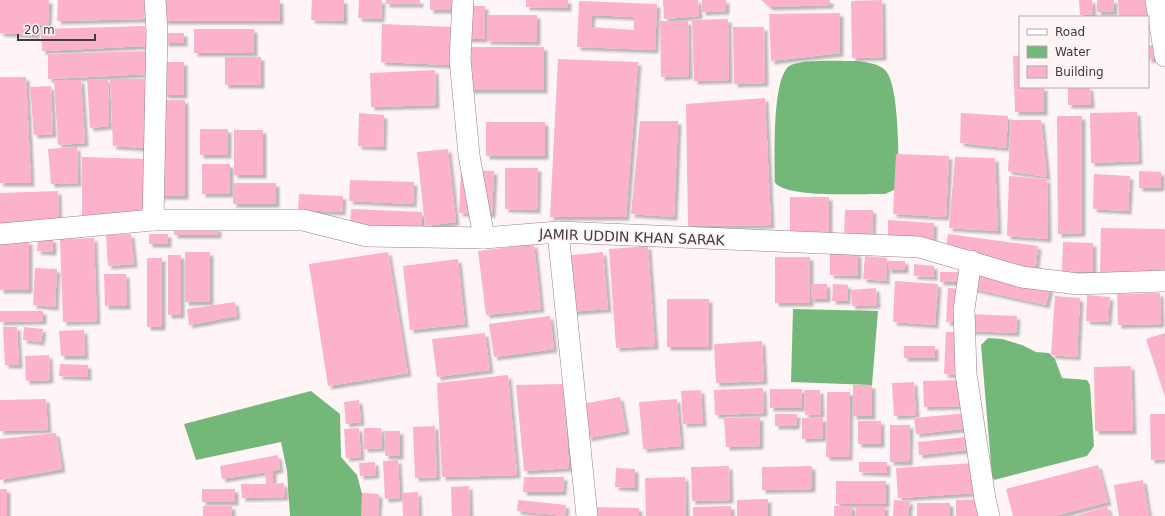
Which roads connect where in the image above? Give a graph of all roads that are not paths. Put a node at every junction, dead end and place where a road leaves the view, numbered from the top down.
1 (155, 0) edge
2 (463, 0) edge
3 (1156, 0) edge
4 (1165, 56) edge
5 (153, 220) junction
6 (558, 232) junction
7 (0, 234) edge
8 (484, 238) junction
9 (971, 261) junction
10 (1165, 281) edge
11 (587, 516) edge
12 (989, 516) edge

1 - 5 street
2 - 8 street
3 - 4 street
5 - 7 street, JAMIR UDDIN KHAN SARAK
5 - 8 street, JAMIR UDDIN KHAN SARAK
6 - 8 street, JAMIR UDDIN KHAN SARAK
6 - 9 street, JAMIR UDDIN KHAN SARAK
6 - 11 street
9 - 10 street, JAMIR UDDIN KHAN SARAK
9 - 12 street

